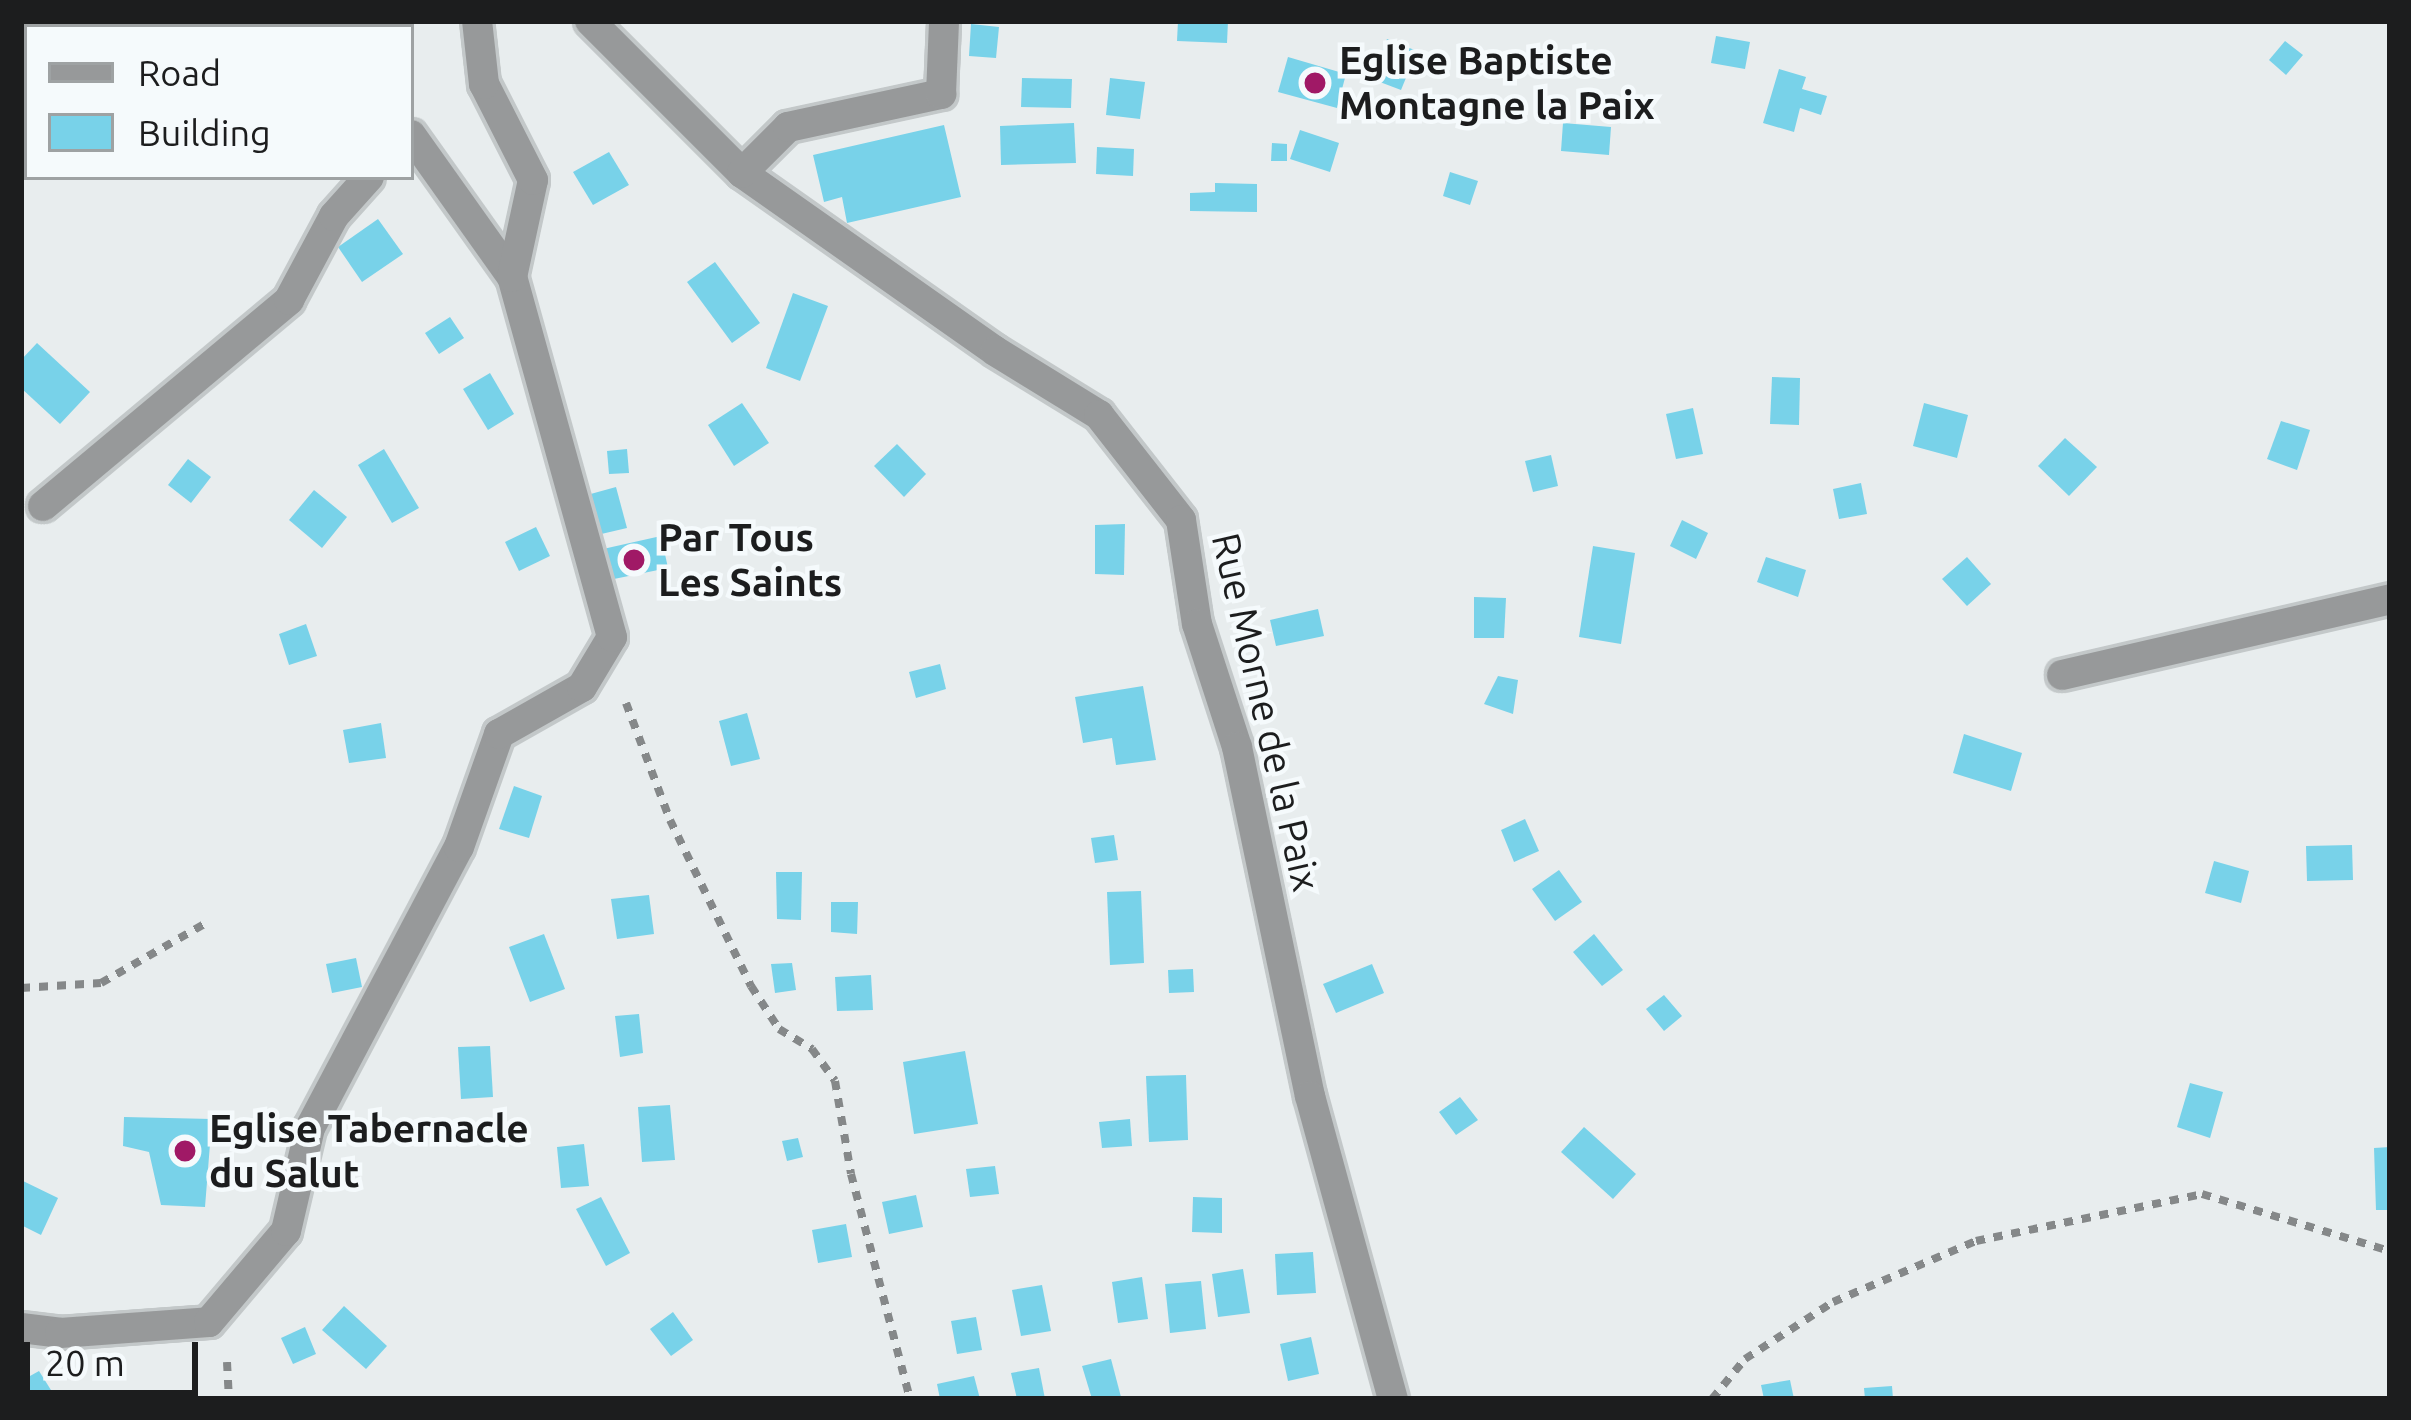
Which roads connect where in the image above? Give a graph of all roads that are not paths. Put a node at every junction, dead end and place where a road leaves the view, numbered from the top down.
1 (477, 21) edge
2 (590, 21) edge
3 (944, 21) edge
4 (414, 139) edge
5 (742, 173) junction
6 (366, 180) edge
7 (512, 277) junction
8 (43, 506) dead end
9 (2390, 599) edge
10 (2062, 675) dead end
11 (21, 1328) edge
12 (1393, 1399) edge

1 - 7 street
2 - 5 street, Rue Morne de la Paix
3 - 5 street
4 - 7 street
5 - 12 street, Rue Morne de la Paix
6 - 8 street
7 - 11 street
9 - 10 street

